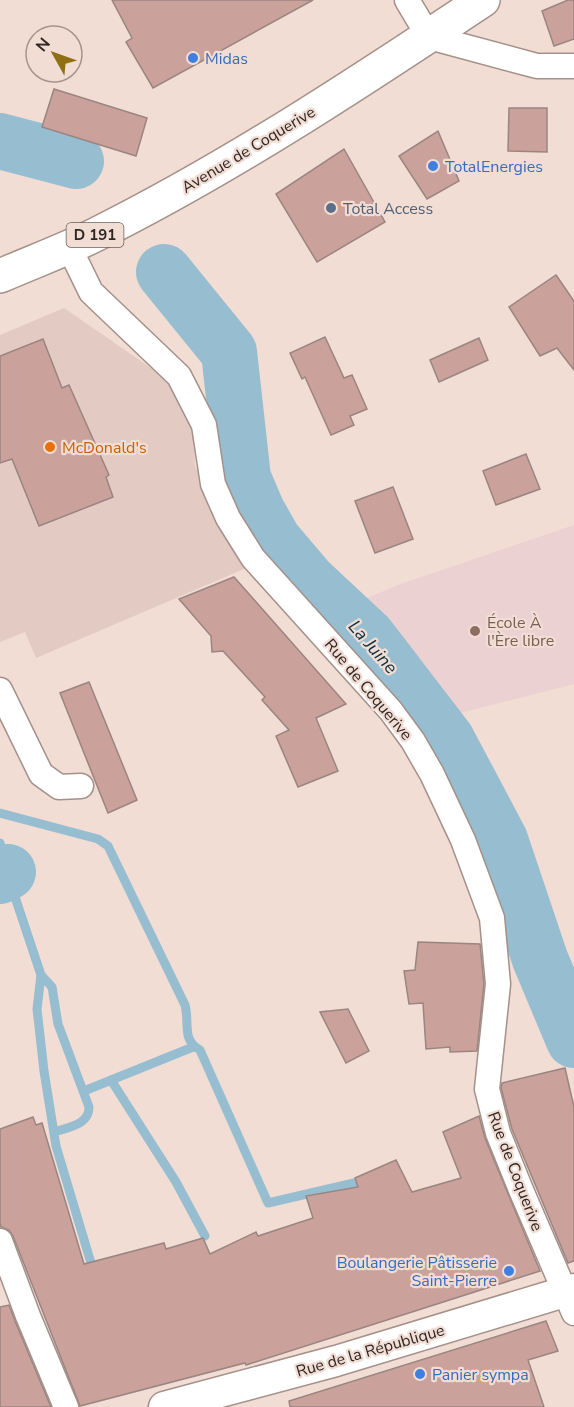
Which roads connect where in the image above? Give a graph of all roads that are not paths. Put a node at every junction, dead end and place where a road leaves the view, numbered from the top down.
1 (407, 0) edge
2 (483, 0) edge
3 (429, 37) junction
4 (574, 66) edge
5 (69, 248) junction
6 (0, 276) edge
7 (0, 690) edge
8 (81, 786) dead end
9 (0, 1241) edge
10 (571, 1298) edge
11 (66, 1407) edge
12 (164, 1407) edge

1 - 3 street
2 - 3 main road, Avenue de Coquerive / D 191
3 - 4 street
3 - 5 main road, Avenue de Coquerive / D 191
5 - 6 main road, Avenue de Coquerive / D 191
5 - 10 street, Rue de Coquerive
7 - 8 street
9 - 11 street
10 - 12 street, Rue de la République

